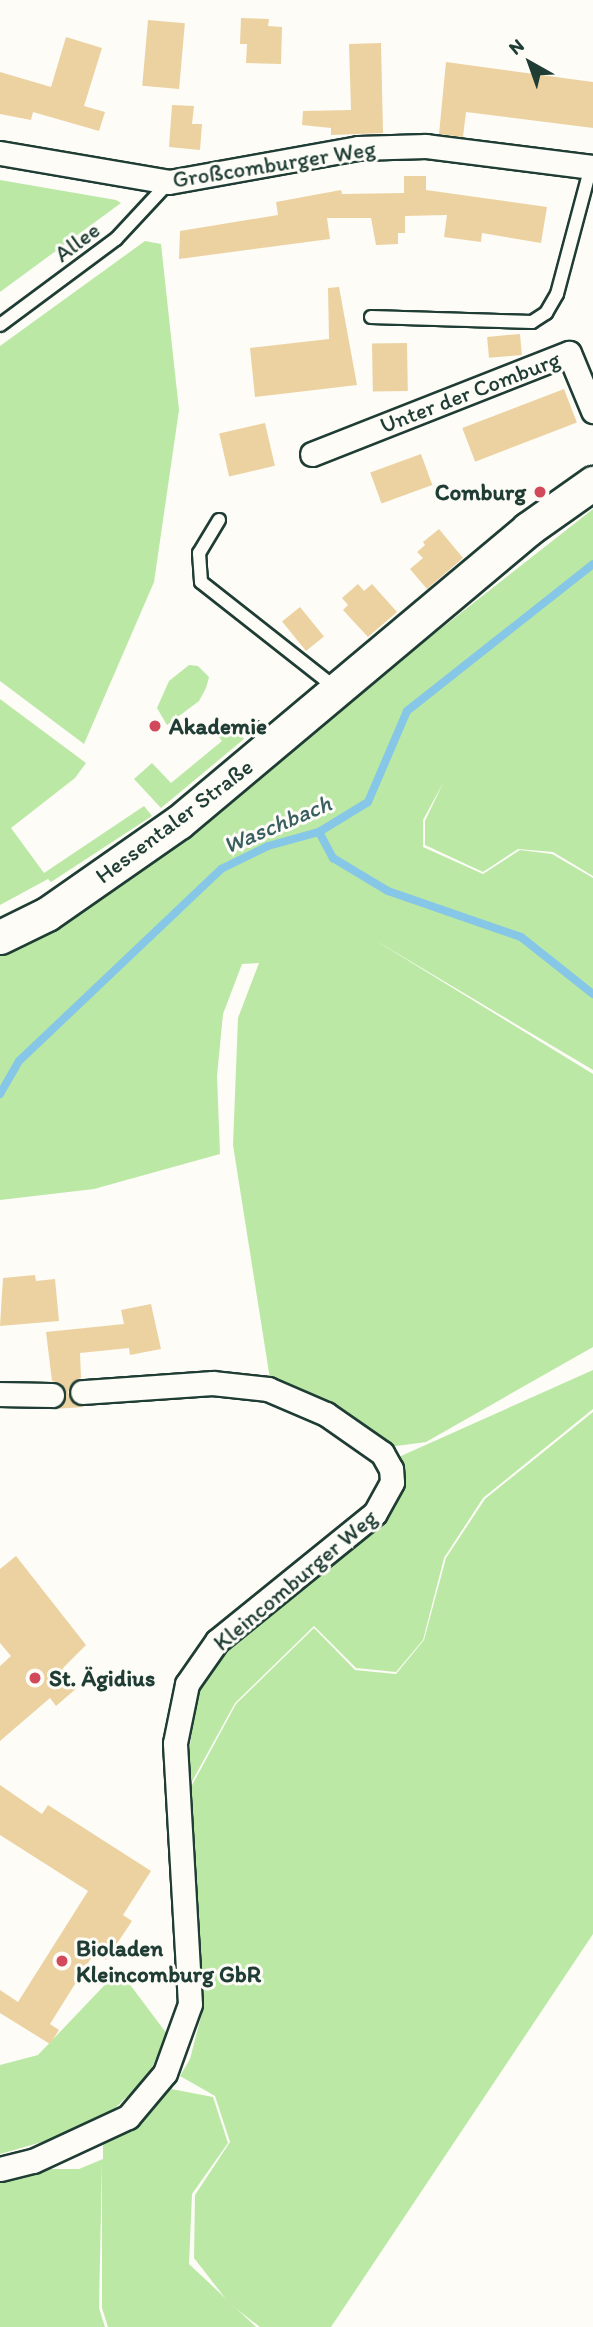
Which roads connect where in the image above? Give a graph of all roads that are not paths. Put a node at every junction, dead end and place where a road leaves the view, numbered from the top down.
1 (0, 153) edge
2 (592, 166) edge
3 (169, 183) junction
4 (371, 317) dead end
5 (0, 325) edge
6 (593, 411) edge
7 (312, 454) dead end
8 (593, 483) edge
9 (219, 520) dead end
10 (337, 689) junction
11 (0, 937) edge
12 (82, 1392) dead end
13 (0, 1394) edge
14 (52, 1395) dead end
15 (0, 2169) edge

1 - 3 street, Großcomburger Weg
2 - 3 street, Großcomburger Weg
2 - 4 lane, Großcomburger Weg
3 - 5 lane, Allee
6 - 7 street, Unter der Comburg
8 - 10 main road, Hessentaler Straße
9 - 10 lane
10 - 11 main road, Hessentaler Straße
12 - 15 street, Kleincomburger Weg
13 - 14 street

